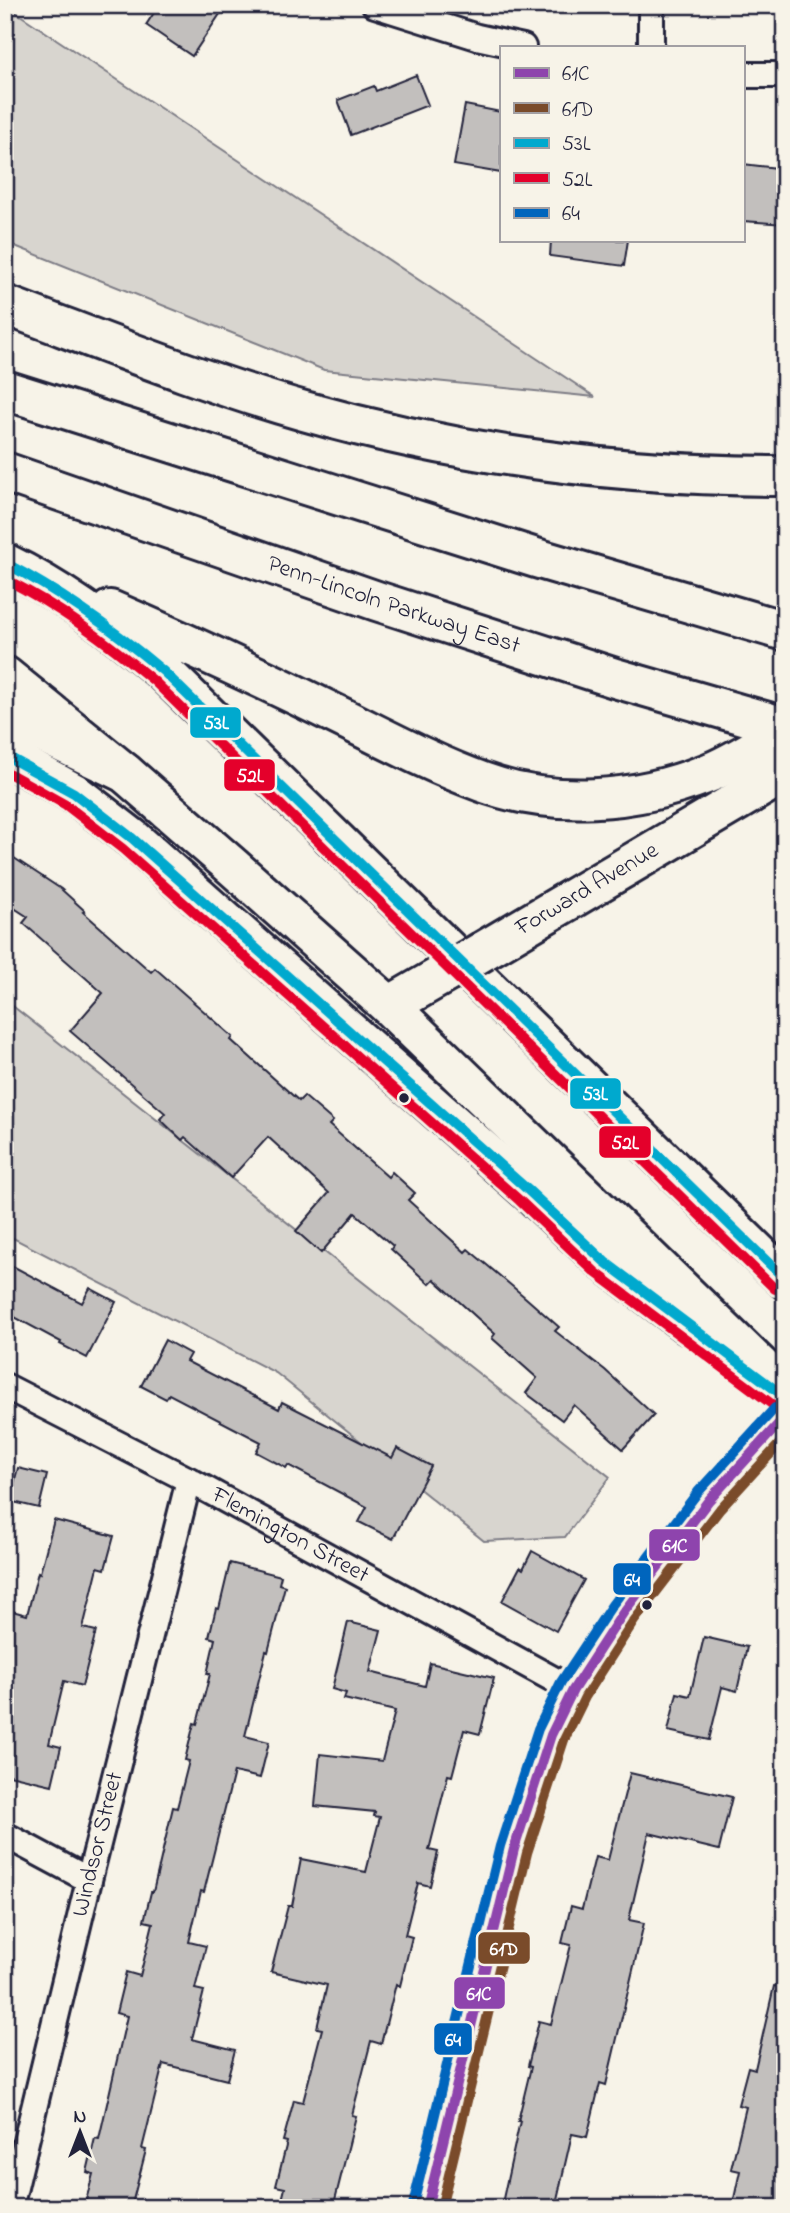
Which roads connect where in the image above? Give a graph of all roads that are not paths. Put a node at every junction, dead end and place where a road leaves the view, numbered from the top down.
1 (374, 5) edge
2 (651, 5) edge
3 (518, 46) edge
4 (651, 46) edge
5 (744, 75) edge
6 (785, 75) edge
7 (5, 305) edge
8 (6, 390) edge
9 (5, 472) edge
10 (785, 476) edge
11 (5, 563) edge
12 (43, 582) junction
13 (785, 631) edge
14 (5, 676) edge
15 (5, 717) edge
16 (776, 726) edge
17 (5, 755) edge
18 (125, 773) junction
19 (785, 773) edge
20 (389, 1006) junction
21 (785, 1279) edge
22 (5, 1386) edge
23 (785, 1390) edge
24 (785, 1397) edge
25 (785, 1417) edge
26 (189, 1480) junction
27 (573, 1690) junction
28 (5, 1835) edge
29 (89, 1880) junction
30 (10, 2208) edge
31 (427, 2208) edge

1 - 3 street
2 - 4 street
5 - 6 street
7 - 10 main road
8 - 13 main road
9 - 16 main road, Penn-Lincoln Parkway East
11 - 12 main road
12 - 16 main road
12 - 21 main road
14 - 18 main road
15 - 18 main road
17 - 24 main road
18 - 20 main road
19 - 20 main road, Forward Avenue, bridge
20 - 23 main road
22 - 26 street, Flemington Street
25 - 27 main road
26 - 27 street, Flemington Street
26 - 29 street, Windsor Street
27 - 31 main road
28 - 29 street
29 - 30 street, Windsor Street

